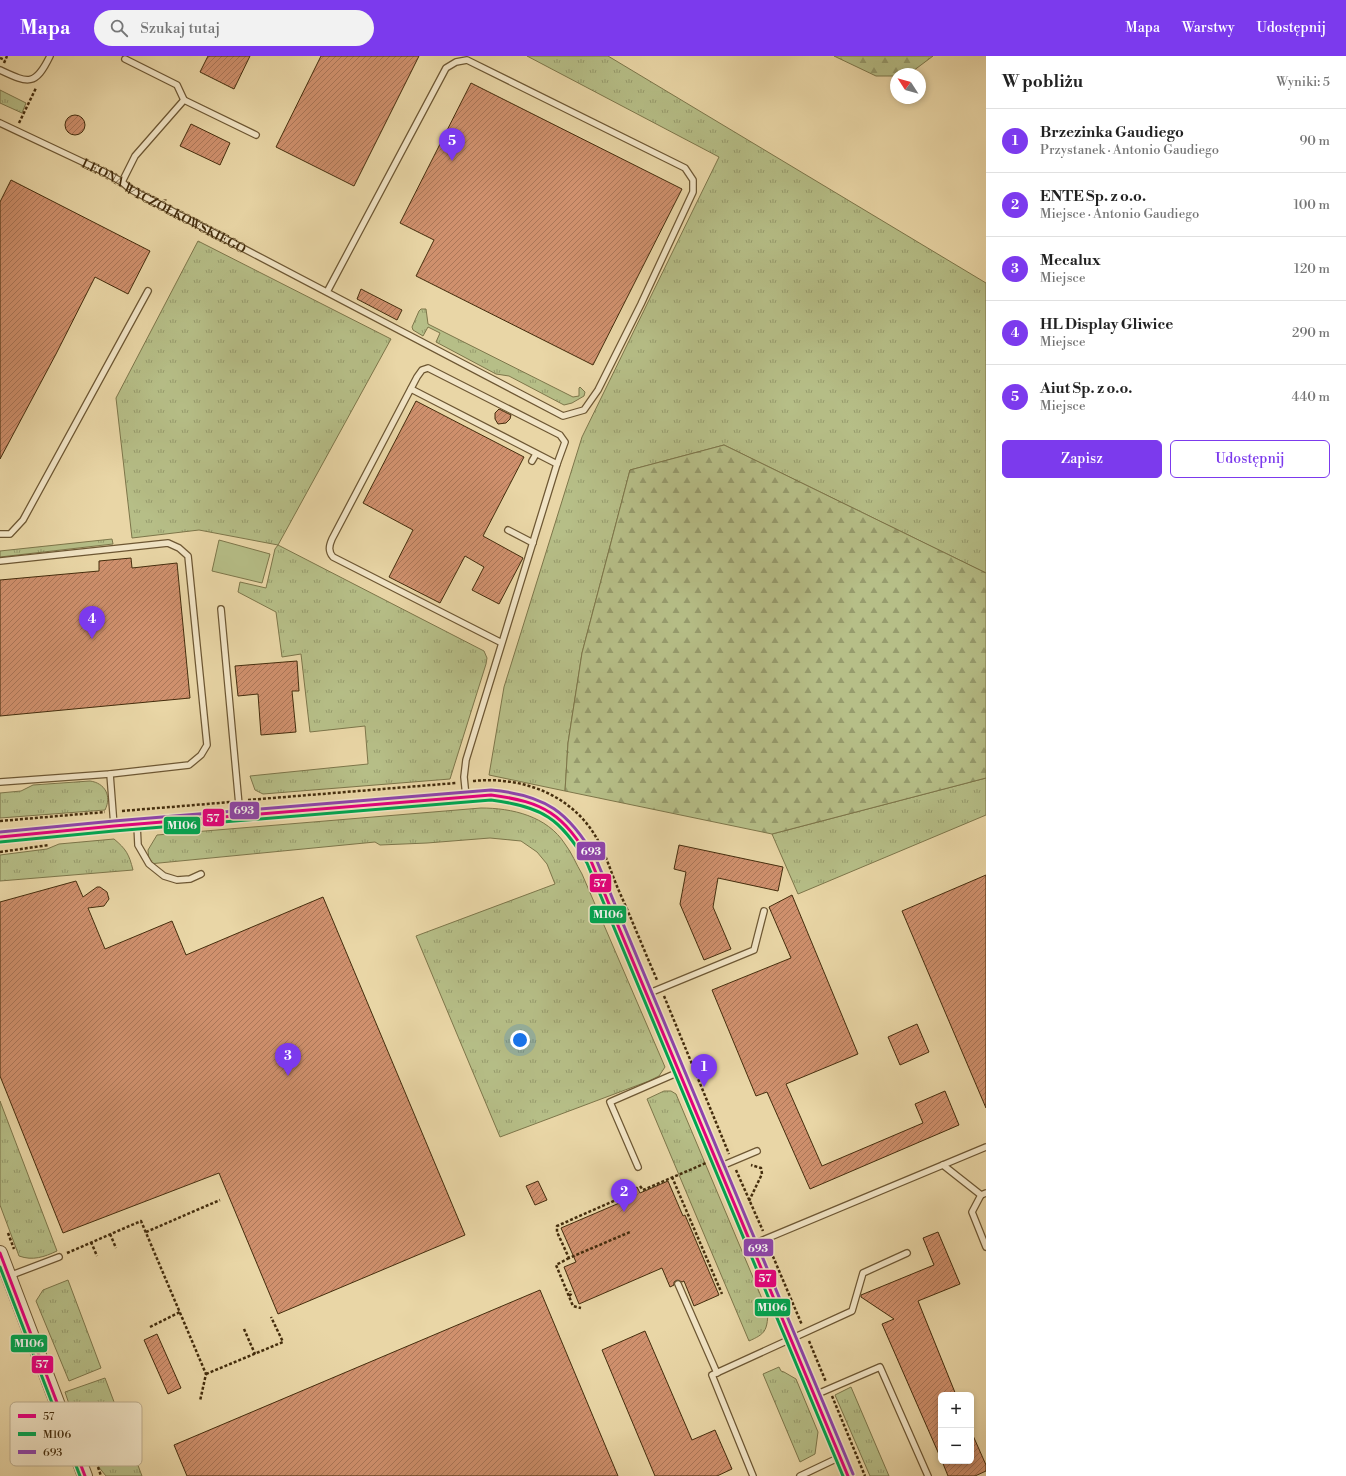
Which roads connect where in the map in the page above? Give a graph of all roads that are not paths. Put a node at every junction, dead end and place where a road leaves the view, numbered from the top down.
1 (50, 56) edge
2 (125, 60) dead end
3 (0, 70) edge
4 (184, 100) junction
5 (0, 123) edge
6 (256, 135) dead end
7 (122, 182) junction
8 (148, 291) dead end
9 (327, 292) junction
10 (411, 389) junction
11 (536, 454) junction
12 (532, 461) dead end
13 (557, 464) junction
14 (508, 530) dead end
15 (0, 534) edge
16 (533, 543) junction
17 (0, 561) edge
18 (221, 609) dead end
19 (502, 643) junction
20 (110, 774) junction
21 (0, 782) edge
22 (466, 797) junction
23 (240, 816) junction
24 (137, 825) junction
25 (114, 826) junction
26 (0, 837) edge
27 (201, 874) dead end
28 (764, 911) dead end
29 (647, 994) junction
30 (679, 1072) junction
31 (986, 1147) edge
32 (757, 1151) dead end
33 (943, 1165) junction
34 (638, 1167) dead end
35 (719, 1167) junction
36 (983, 1194) edge
37 (751, 1244) junction
38 (986, 1247) edge
39 (0, 1253) edge
40 (907, 1253) dead end
41 (59, 1257) road end
42 (9, 1276) junction
43 (678, 1284) dead end
44 (791, 1339) junction
45 (717, 1373) junction
46 (815, 1396) junction
47 (57, 1402) edge
48 (840, 1457) junction
49 (81, 1466) edge
50 (85, 1476) edge
51 (753, 1476) edge
52 (800, 1476) edge
53 (848, 1476) edge
54 (928, 1476) edge

1 - 3 lane
2 - 4 lane
4 - 6 lane
4 - 7 lane
5 - 7 lane, LEONA WYCZÓŁKOWSKIEGO
7 - 9 lane, LEONA WYCZÓŁKOWSKIEGO
8 - 15 lane
9 - 9 lane, LEONA WYCZÓŁKOWSKIEGO
10 - 11 lane
10 - 13 lane
10 - 19 lane
11 - 12 lane
11 - 13 lane
13 - 16 lane
14 - 16 lane
16 - 19 lane
17 - 20 lane
18 - 23 lane
19 - 22 lane
20 - 21 lane
20 - 25 lane
22 - 23 street
22 - 29 street
23 - 24 street
24 - 25 street
24 - 27 lane
25 - 26 street
28 - 29 lane
29 - 30 street
30 - 34 lane
30 - 35 street
31 - 33 lane
32 - 35 lane
33 - 36 lane
33 - 37 lane
35 - 37 street
36 - 38 lane
37 - 44 street
39 - 42 street
40 - 44 lane
41 - 42 lane
42 - 47 street
43 - 45 lane
44 - 45 lane
44 - 46 street
45 - 51 lane
46 - 48 street
46 - 54 lane
48 - 52 lane
48 - 53 street
49 - 50 street

